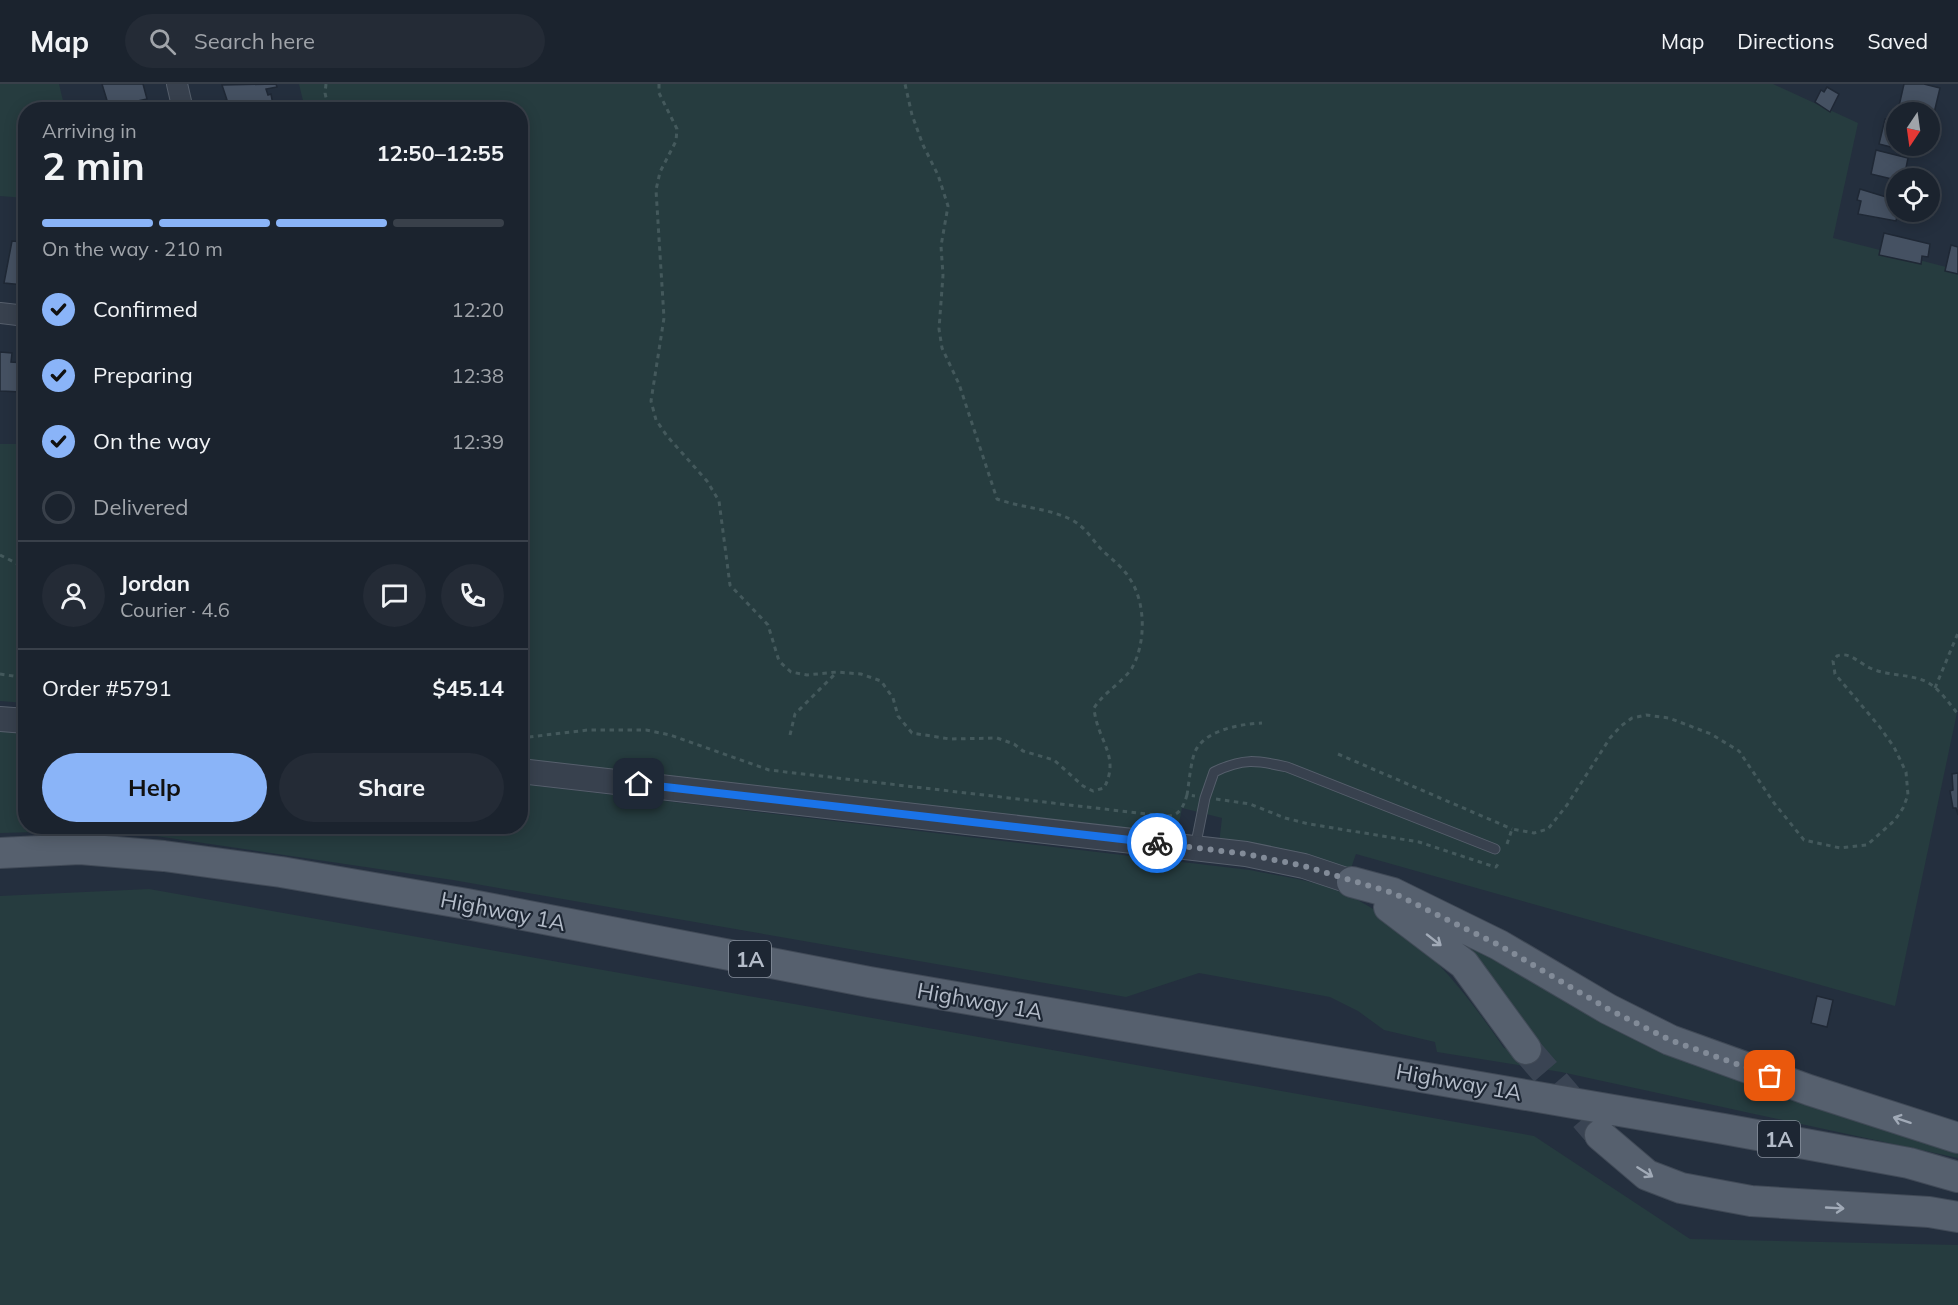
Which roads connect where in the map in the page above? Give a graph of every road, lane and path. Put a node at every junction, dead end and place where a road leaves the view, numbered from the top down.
1 (177, 84) edge
2 (326, 84) edge
3 (659, 84) edge
4 (905, 84) edge
5 (181, 102) edge
6 (327, 102) edge
7 (0, 313) edge
8 (18, 315) edge
9 (0, 555) edge
10 (18, 564) edge
11 (1958, 633) edge
12 (837, 672) junction
13 (0, 674) edge
14 (18, 677) edge
15 (1935, 688) junction
16 (1958, 714) edge
17 (0, 718) edge
18 (18, 720) edge
19 (1262, 723) dead end
20 (790, 735) dead end
21 (528, 737) edge
22 (1338, 754) dead end
23 (528, 772) edge
24 (1187, 795) junction
25 (1205, 798) junction
26 (1512, 829) junction
27 (1195, 848) junction
28 (1501, 851) junction
29 (0, 853) edge
30 (1352, 882) junction
31 (1526, 1049) tunnel mouth
32 (1600, 1135) tunnel mouth
33 (1958, 1138) edge
34 (1958, 1177) edge
35 (1958, 1217) edge

1 - 5 street
2 - 6 path
3 - 12 path
4 - 12 path
7 - 8 street
9 - 10 path
11 - 15 path
12 - 20 path
13 - 14 path
15 - 16 path
15 - 26 path
17 - 18 street
19 - 24 path
21 - 24 path
22 - 26 path
23 - 27 street
24 - 25 path
25 - 27 lane
25 - 28 path
25 - 28 lane
26 - 28 path
27 - 30 street
29 - 34 main road, Highway 1A / 1A
30 -> 31 main road
33 -> 30 main road
32 -> 35 main road

